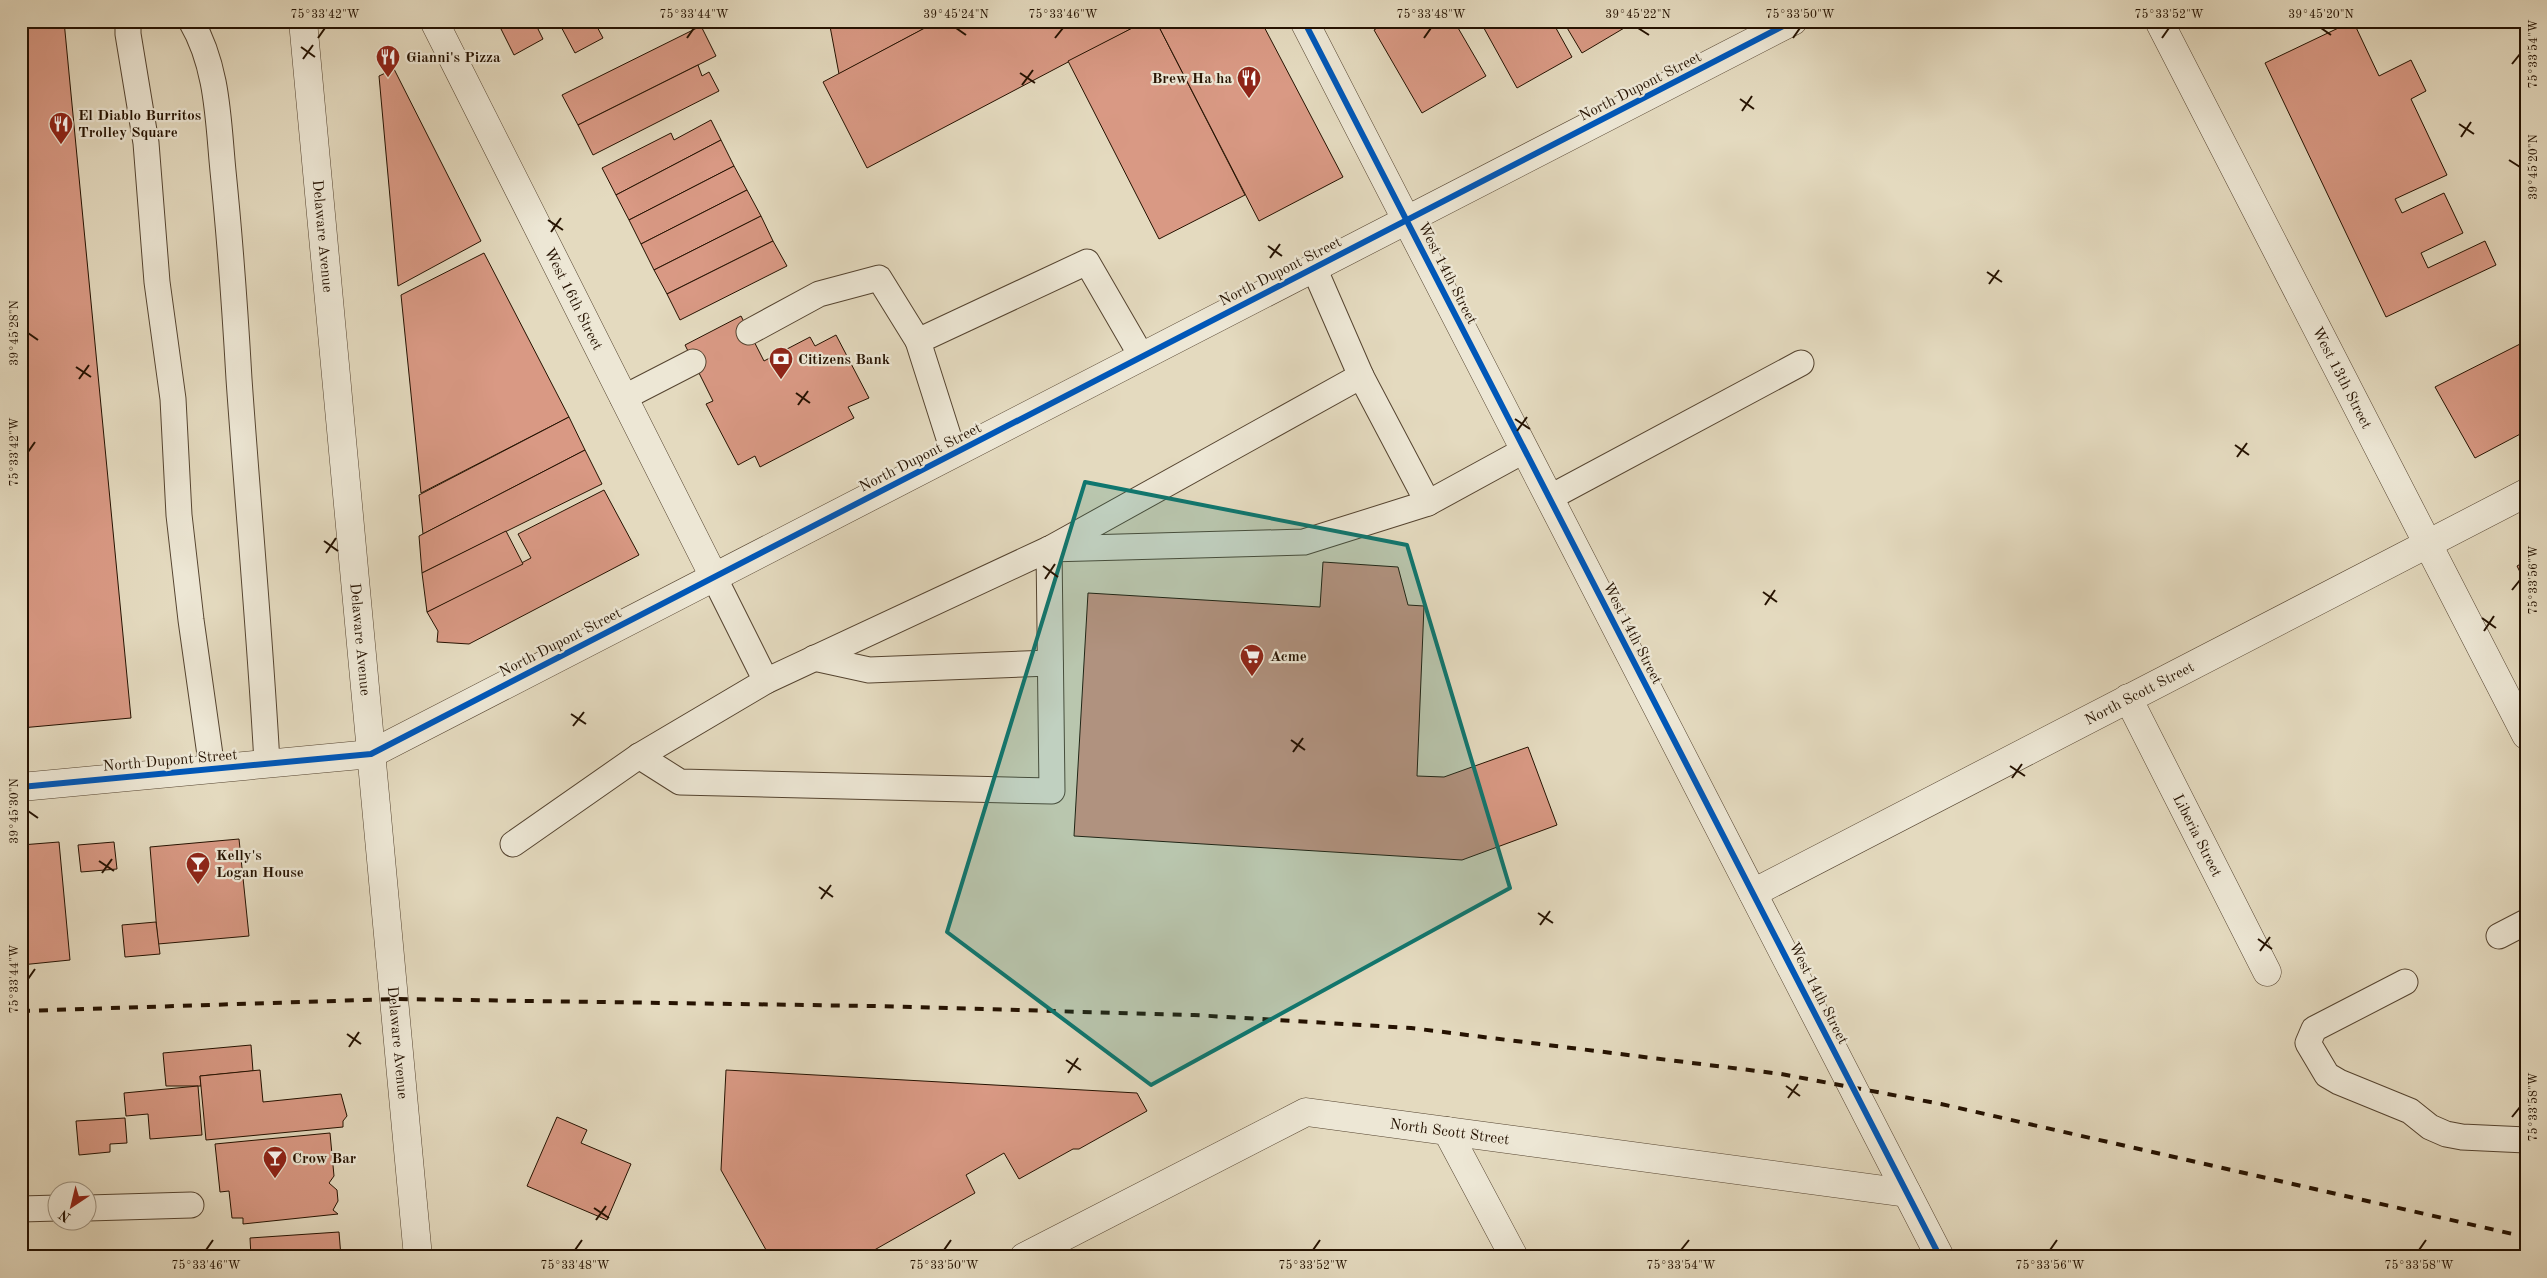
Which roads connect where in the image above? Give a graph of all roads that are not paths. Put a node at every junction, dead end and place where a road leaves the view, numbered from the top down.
1 (128, 21) edge
2 (191, 21) edge
3 (303, 21) edge
4 (434, 21) edge
5 (1304, 21) edge
6 (1793, 21) edge
7 (2159, 21) edge
8 (1406, 220) junction
9 (1314, 268) junction
10 (749, 332) dead end
11 (918, 341) junction
12 (1142, 356) junction
13 (693, 362) dead end
14 (1801, 363) dead end
15 (1361, 376) junction
16 (624, 398) junction
17 (1525, 450) junction
18 (954, 454) junction
19 (2526, 493) edge
20 (1550, 498) junction
21 (1428, 503) junction
22 (2428, 544) junction
23 (1048, 549) junction
24 (714, 577) junction
25 (814, 658) junction
26 (1050, 663) junction
27 (766, 681) junction
28 (2128, 698) junction
29 (2526, 736) edge
30 (371, 754) junction
31 (639, 756) junction
32 (267, 763) junction
33 (212, 769) junction
34 (21, 787) edge
35 (513, 844) dead end
36 (1753, 893) junction
37 (2526, 922) edge
38 (2499, 936) dead end
39 (2267, 972) dead end
40 (2405, 982) dead end
41 (1447, 1131) junction
42 (2526, 1140) edge
43 (1907, 1193) junction
44 (191, 1205) dead end
45 (48, 1208) edge
46 (98, 1208) edge
47 (21, 1209) edge
48 (1059, 1249) edge
49 (418, 1257) edge
50 (1024, 1257) edge
51 (1514, 1257) edge
52 (1940, 1257) edge

1 - 33 lane
2 - 32 lane
3 - 30 street, Delaware Avenue
4 - 16 street, West 16th Street
5 - 8 street, West 14th Street
6 - 8 street, North Dupont Street
7 - 22 street, West 13th Street
8 - 9 street, North Dupont Street
8 - 17 street, West 14th Street
9 - 12 street, North Dupont Street
9 - 15 lane
10 - 11 lane
11 - 12 lane
11 - 18 lane
12 - 18 street, North Dupont Street
13 - 16 lane
14 - 20 lane
15 - 21 lane
15 - 23 lane
16 - 24 street, West 16th Street
17 - 20 street, West 14th Street
17 - 21 lane
18 - 24 street, North Dupont Street
19 - 22 street, North Scott Street
20 - 36 street, West 14th Street
21 - 23 lane
22 - 28 street, North Scott Street
22 - 29 street, West 13th Street
23 - 25 lane
23 - 26 lane
24 - 27 lane
24 - 30 street, North Dupont Street
25 - 26 lane
25 - 27 lane
26 - 31 lane
27 - 31 lane
28 - 36 street, North Scott Street
28 - 39 street, Liberia Street
30 - 32 street, North Dupont Street
30 - 49 street, Delaware Avenue
31 - 35 lane
32 - 33 street, North Dupont Street
33 - 34 street, North Dupont Street
36 - 43 street, West 14th Street
37 - 38 lane
40 - 42 lane
41 - 43 street, North Scott Street
41 - 48 street, North Scott Street
41 - 51 street
43 - 52 street, West 14th Street
44 - 46 lane
45 - 47 lane
48 - 50 street, North Scott Street

